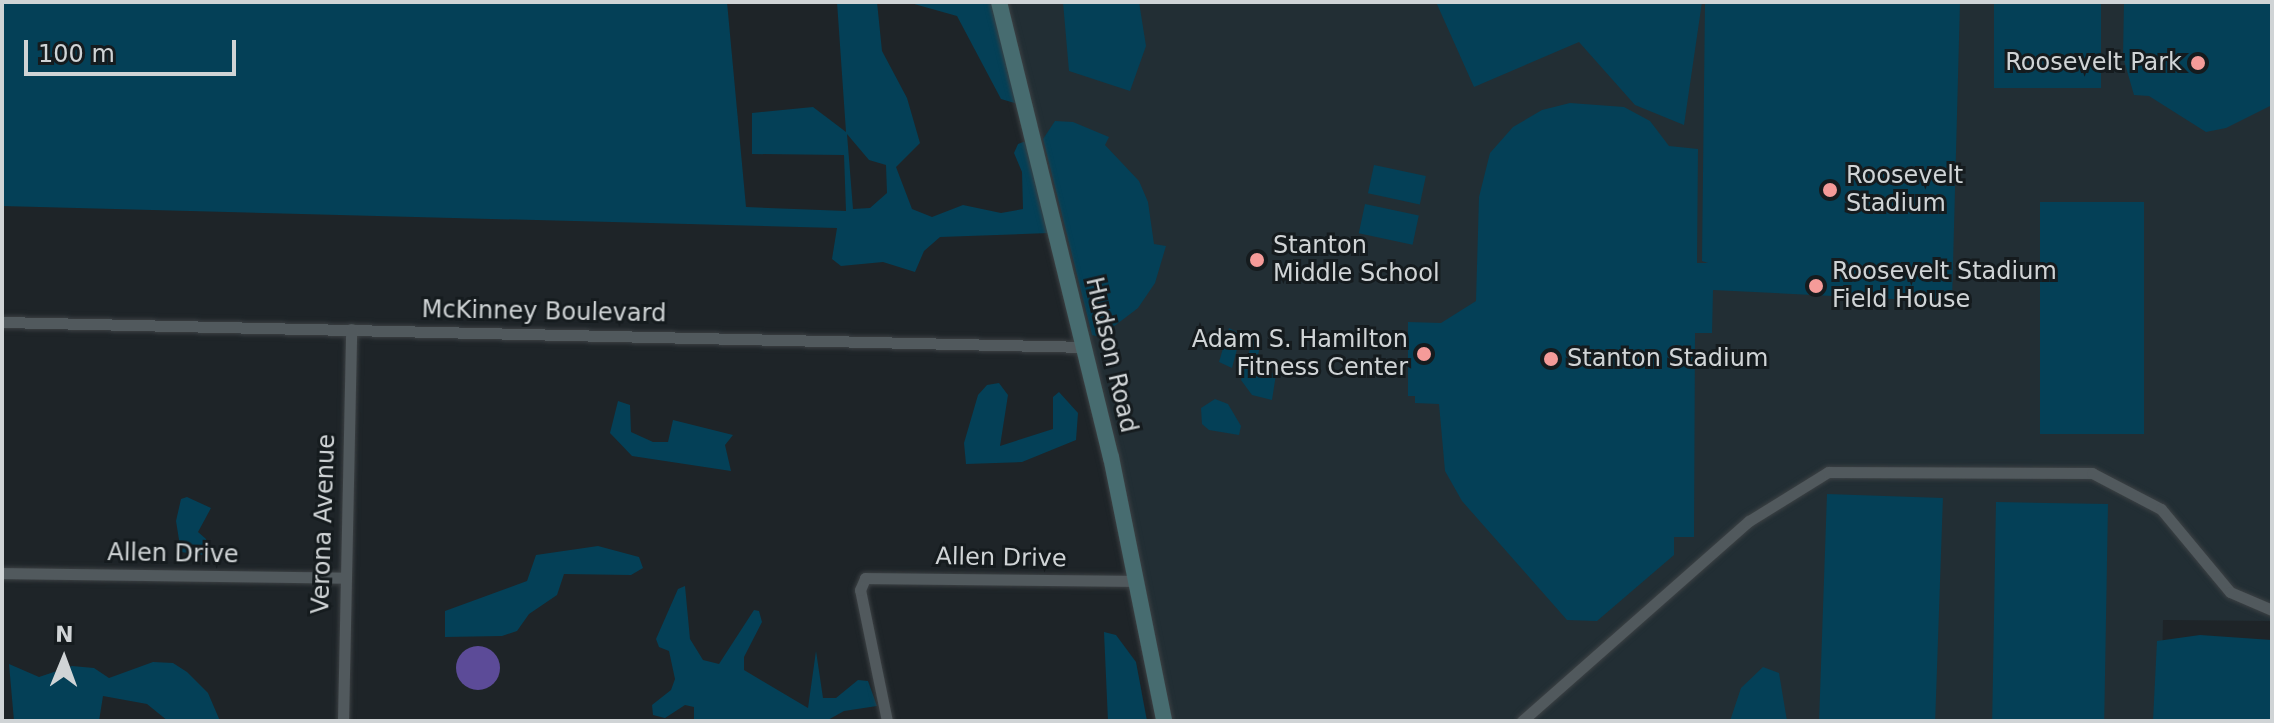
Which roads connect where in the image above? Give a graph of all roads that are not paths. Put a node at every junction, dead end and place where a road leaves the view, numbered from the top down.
1 (999, 2) edge
2 (2, 322) edge
3 (351, 329) junction
4 (1085, 347) junction
5 (2, 573) edge
6 (343, 578) junction
7 (1136, 581) junction
8 (2272, 610) edge
9 (343, 721) edge
10 (887, 721) edge
11 (1164, 721) edge
12 (1522, 721) edge

1 - 4 street, Hudson Road
2 - 3 street, McKinney Boulevard
3 - 4 street, McKinney Boulevard
3 - 6 street, Verona Avenue
4 - 7 street, Hudson Road
5 - 6 street, Allen Drive
6 - 9 street, Verona Avenue
7 - 10 street, Allen Drive
7 - 11 street, Hudson Road
8 - 12 street

